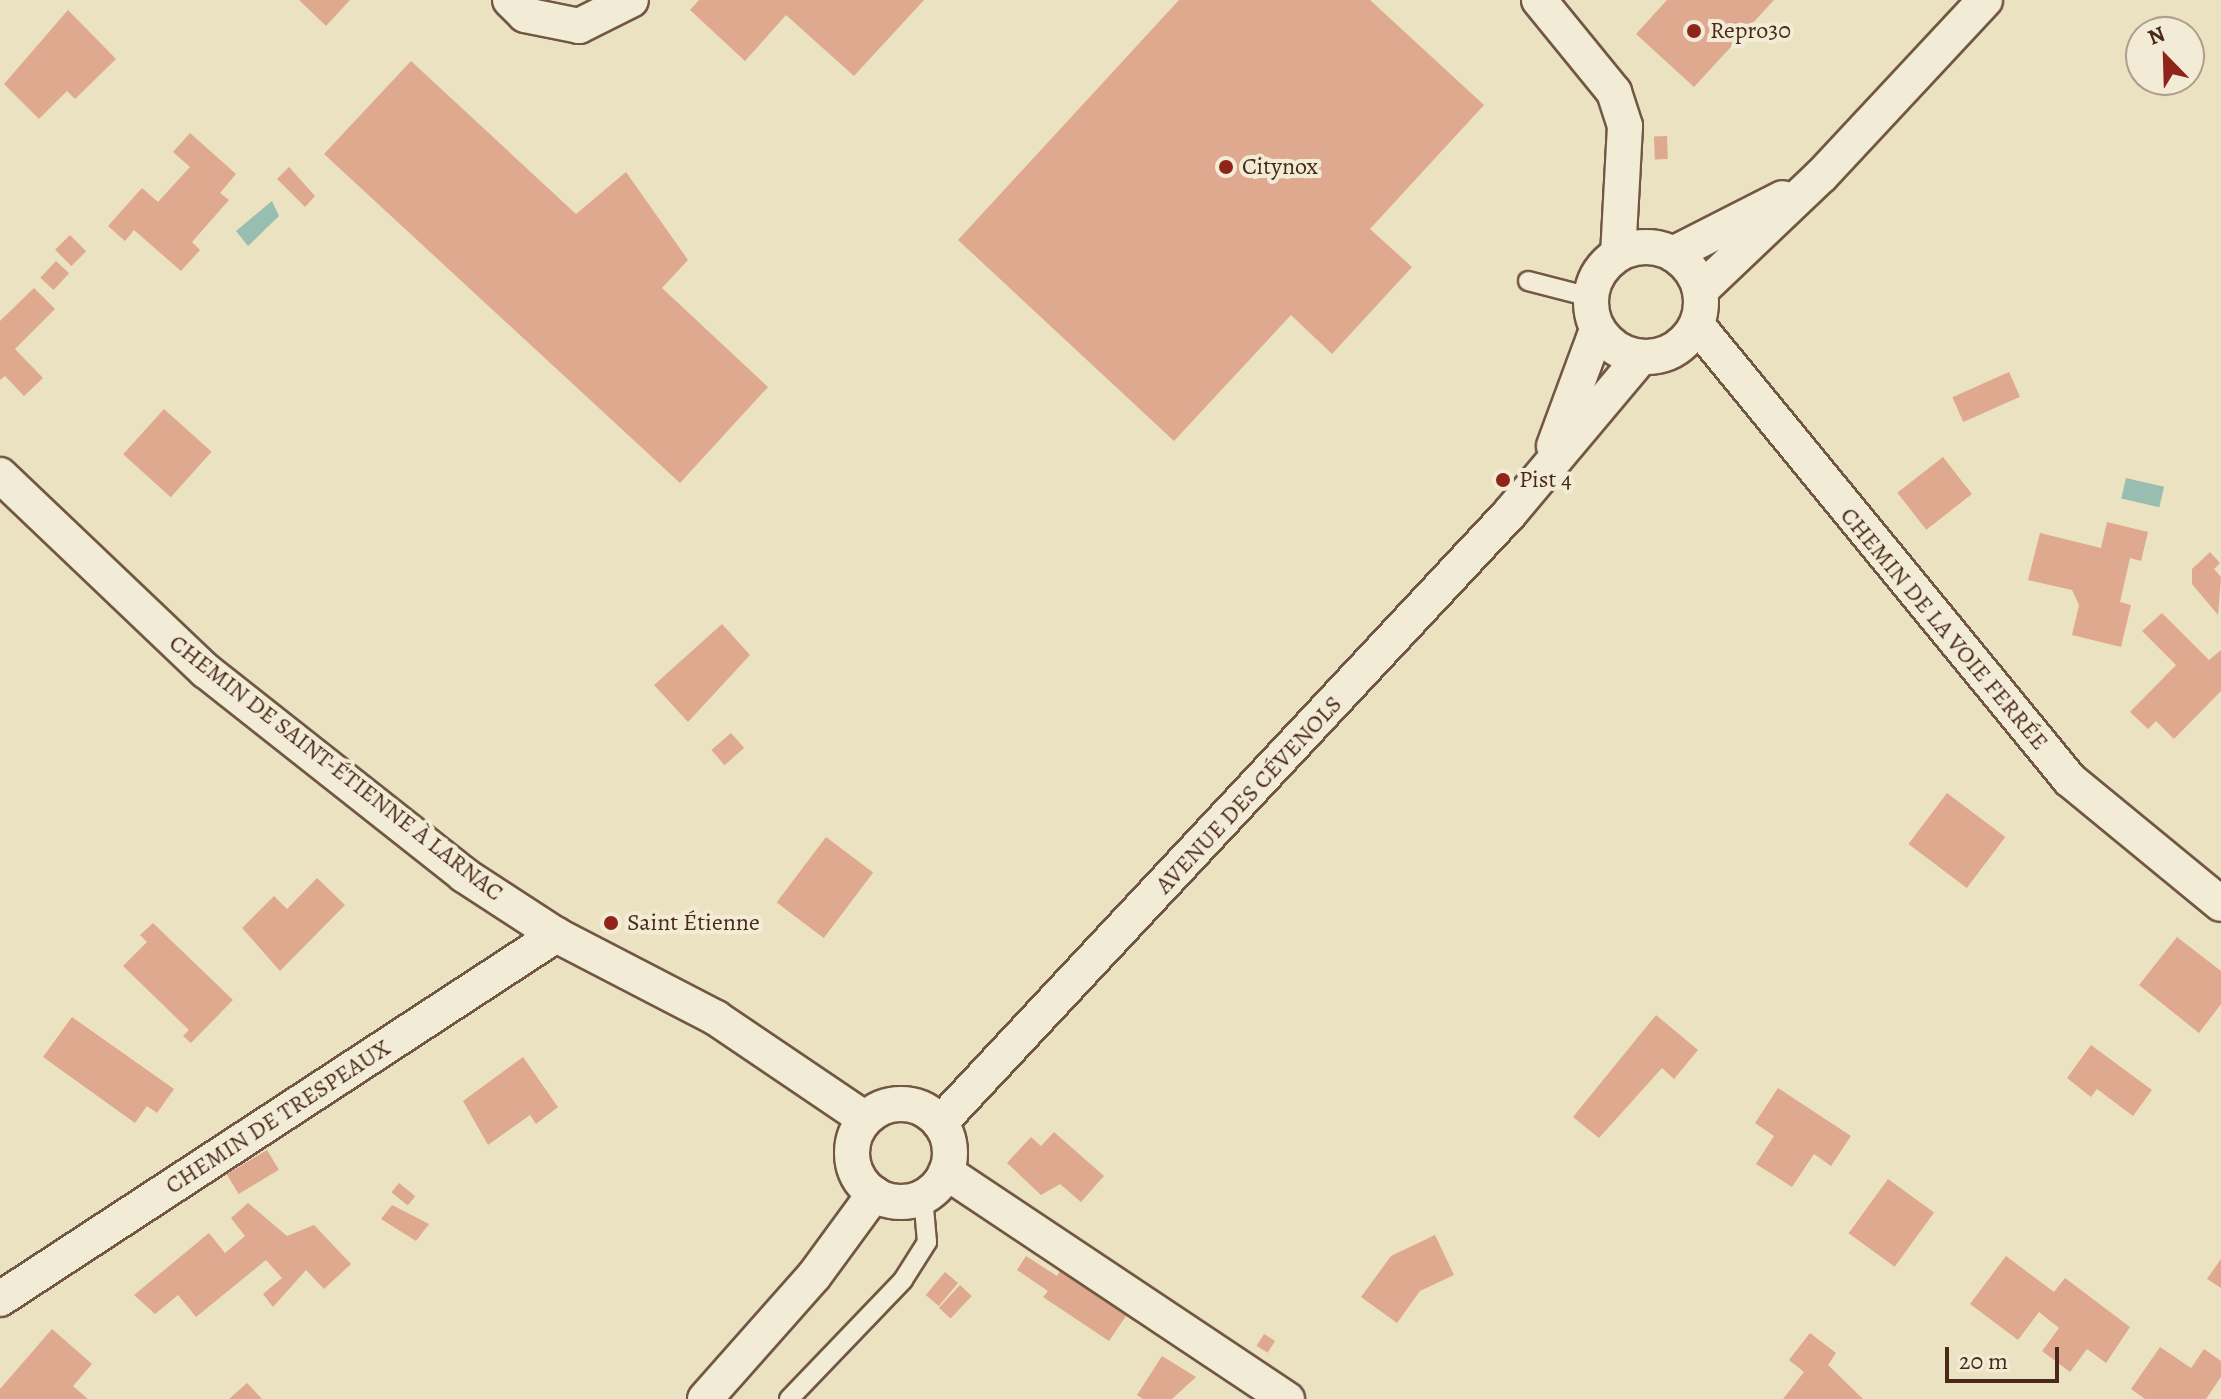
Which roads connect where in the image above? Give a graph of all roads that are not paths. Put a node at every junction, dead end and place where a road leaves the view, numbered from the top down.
1 (510, 0) edge
2 (631, 0) edge
3 (1539, 0) edge
4 (1985, 0) edge
5 (1627, 167) junction
6 (1822, 175) junction
7 (1662, 251) junction
8 (1618, 254) junction
9 (1528, 281) dead end
10 (1700, 291) junction
11 (1590, 297) junction
12 (1697, 325) junction
13 (1597, 330) junction
14 (1640, 358) junction
15 (1550, 459) junction
16 (0, 475) edge
17 (2221, 904) edge
18 (556, 935) junction
19 (865, 1119) junction
20 (940, 1123) junction
21 (946, 1172) junction
22 (874, 1194) junction
23 (923, 1196) junction
24 (0, 1299) edge
25 (705, 1399) edge
26 (789, 1399) edge
27 (1287, 1399) edge

1 - 2 street
3 - 5 street
4 - 6 street
5 - 7 street
5 - 8 street
6 - 7 street
6 - 10 street
7 - 8 street
7 - 10 street
8 - 11 street
9 - 11 lane
10 - 12 street
11 - 13 street
12 - 14 street
12 - 17 street, CHEMIN DE LA VOIE FERRÉE
13 - 14 street
13 - 15 street, AVENUE DES CÉVENOLS
14 - 15 street, AVENUE DES CÉVENOLS
15 - 20 street, AVENUE DES CÉVENOLS
16 - 18 street, CHEMIN DE SAINT-ÉTIENNE À LARNAC
18 - 19 street, CHEMIN DE SAINT-ÉTIENNE À LARNAC
18 - 24 street, CHEMIN DE TRESPEAUX
19 - 20 street
19 - 22 street
20 - 21 street
21 - 23 street
21 - 27 street
22 - 23 street
22 - 25 street
23 - 26 lane

